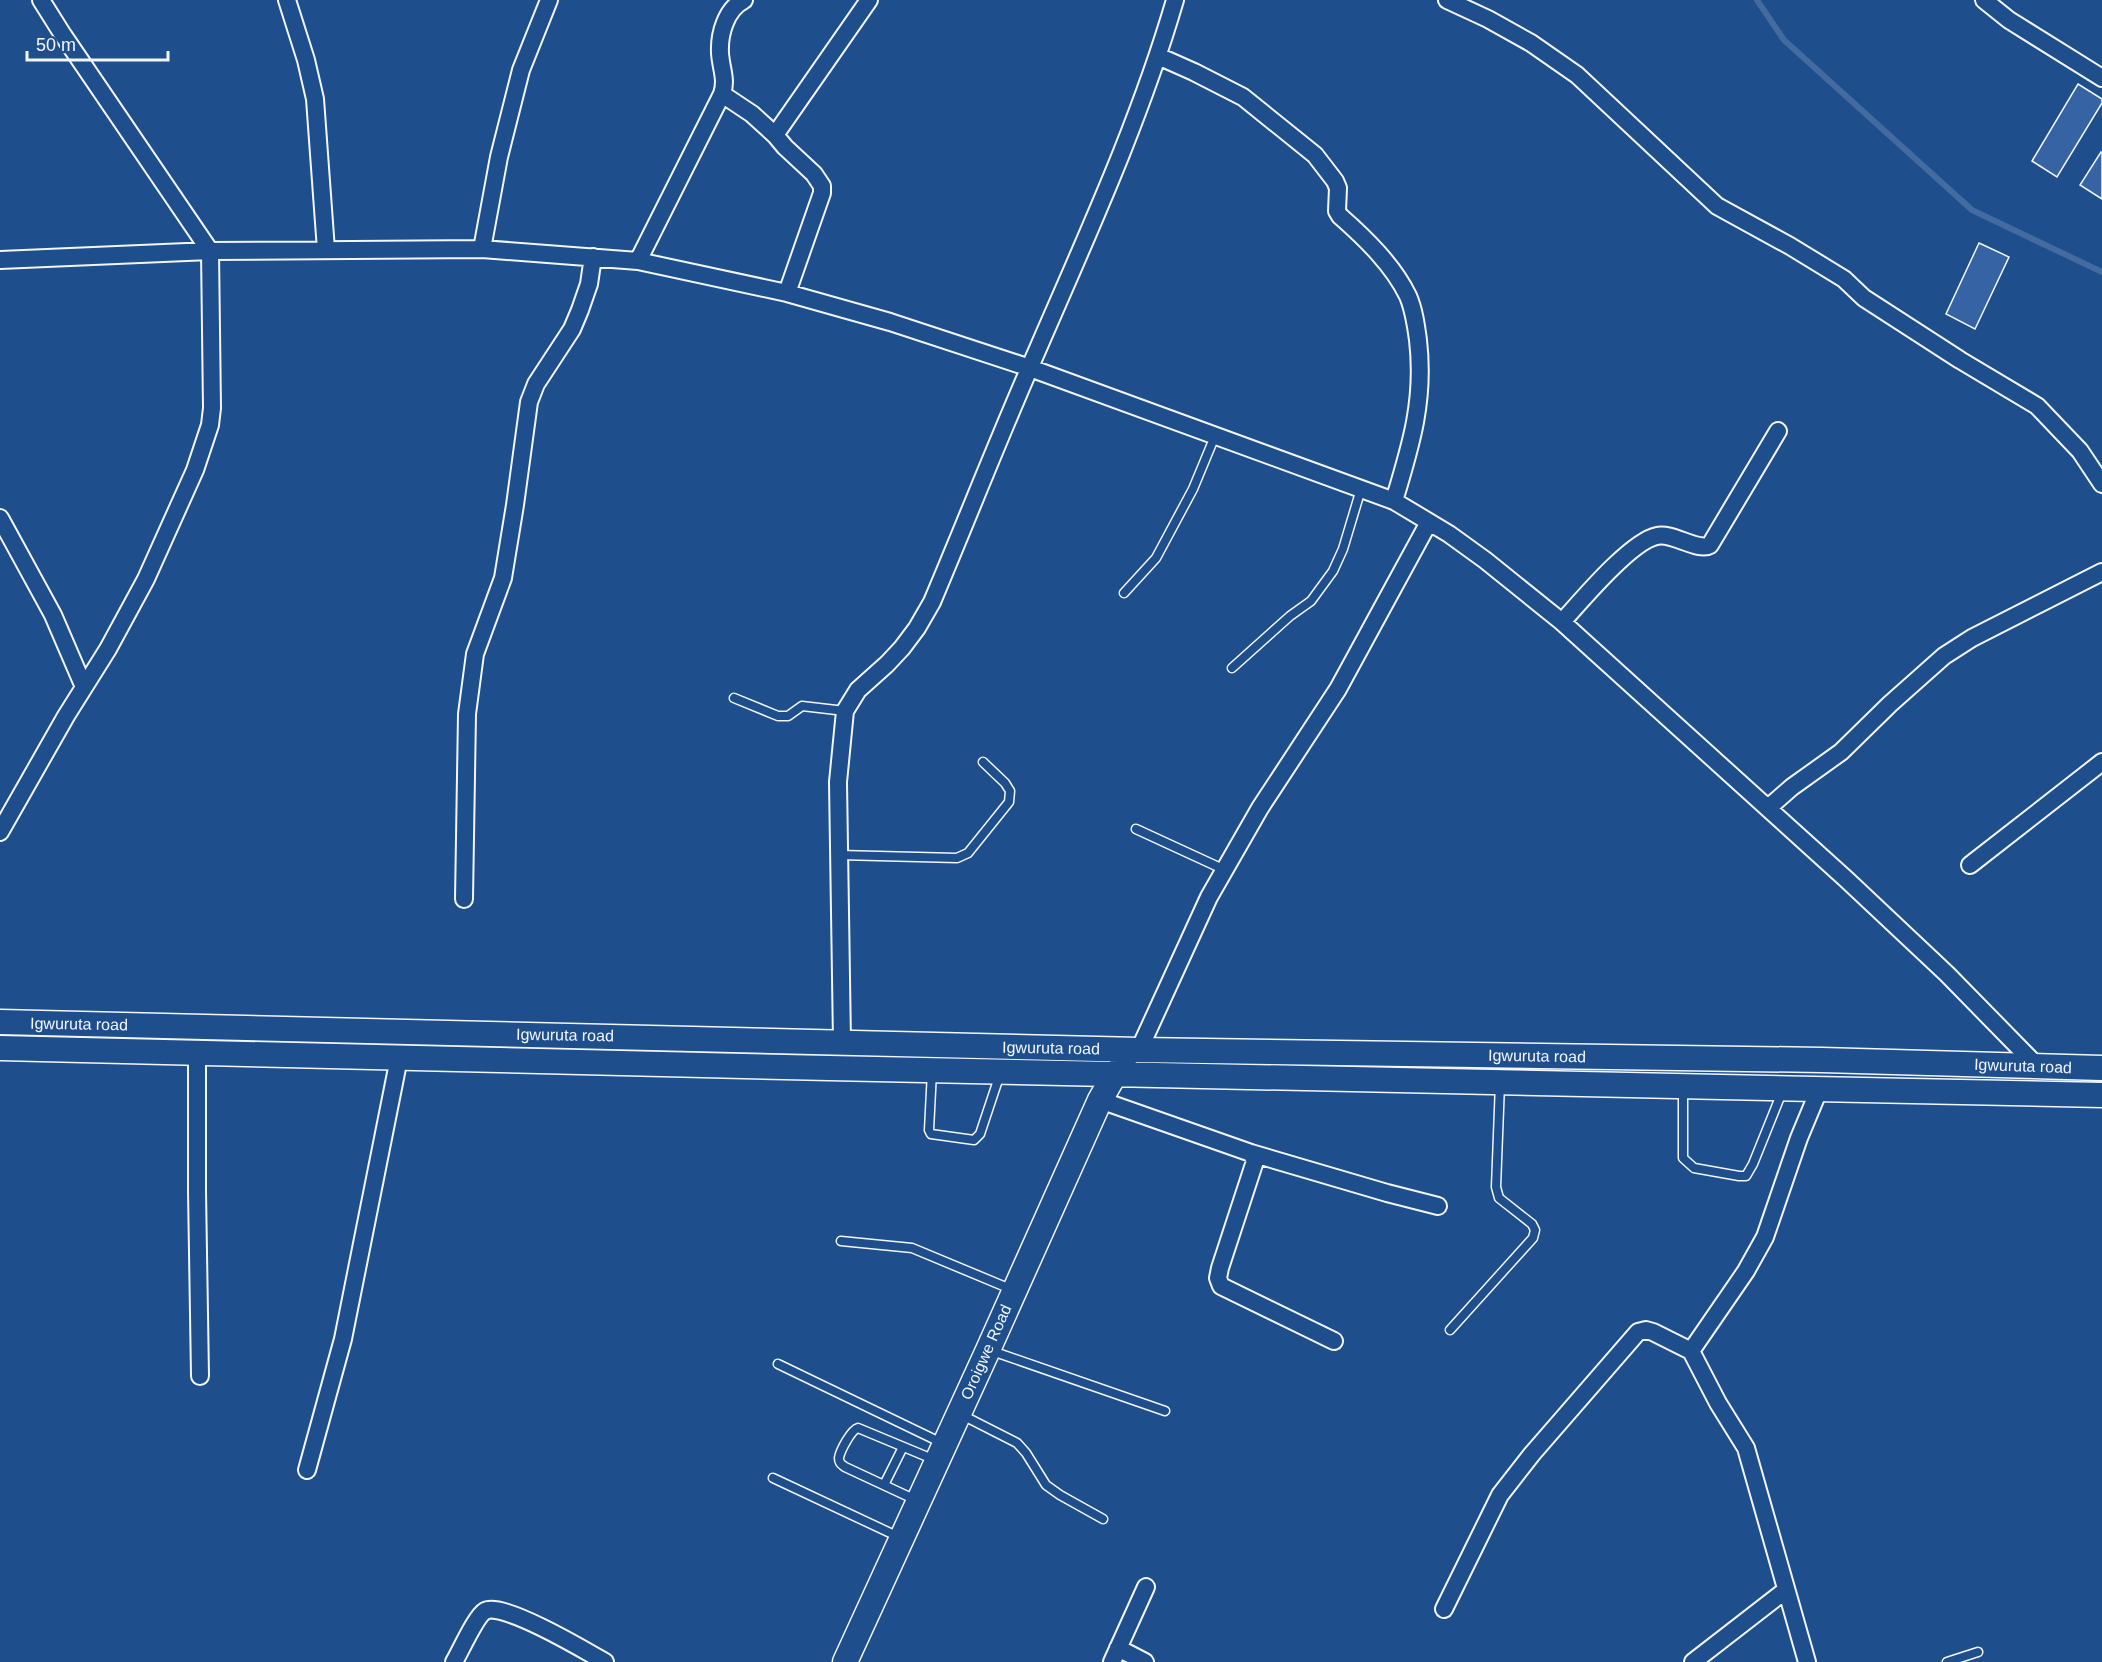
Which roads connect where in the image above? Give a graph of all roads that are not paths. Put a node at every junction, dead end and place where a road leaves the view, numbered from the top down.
1 (41, 0) edge
2 (287, 0) edge
3 (549, 0) edge
4 (744, 0) edge
5 (869, 0) edge
6 (1175, 0) edge
7 (1447, 0) edge
8 (1984, 0) edge
9 (1158, 56) junction
10 (2102, 78) edge
11 (722, 94) junction
12 (776, 135) junction
13 (482, 249) junction
14 (326, 250) junction
15 (210, 251) junction
16 (593, 257) junction
17 (0, 260) edge
18 (638, 261) junction
19 (787, 293) junction
20 (1030, 368) junction
21 (1778, 432) dead end
22 (1215, 436) junction
23 (2102, 483) edge
24 (1361, 489) junction
25 (1394, 501) junction
26 (0, 518) edge
27 (1429, 522) junction
28 (2102, 572) edge
29 (1125, 593) dead end
30 (1562, 622) junction
31 (1232, 668) dead end
32 (84, 687) junction
33 (734, 698) dead end
34 (845, 711) junction
35 (983, 762) dead end
36 (2102, 762) edge
37 (1768, 808) junction
38 (1136, 829) dead end
39 (0, 832) edge
40 (838, 855) junction
41 (1970, 865) dead end
42 (1225, 870) junction
43 (464, 898) dead end
44 (0, 1022) edge
45 (842, 1042) junction
46 (0, 1048) edge
47 (1139, 1050) junction
48 (197, 1053) junction
49 (399, 1058) junction
50 (2038, 1067) junction
51 (2102, 1068) edge
52 (932, 1070) junction
53 (1001, 1071) junction
54 (1115, 1074) junction
55 (1500, 1083) junction
56 (1683, 1087) junction
57 (1783, 1089) junction
58 (1820, 1090) junction
59 (2102, 1095) edge
60 (1100, 1100) junction
61 (1251, 1153) junction
62 (1438, 1206) dead end
63 (841, 1241) dead end
64 (1014, 1290) junction
65 (1450, 1330) dead end
66 (1335, 1341) dead end
67 (988, 1350) junction
68 (1691, 1351) junction
69 (778, 1364) dead end
70 (200, 1376) dead end
71 (1166, 1411) dead end
72 (958, 1414) junction
73 (903, 1447) junction
74 (940, 1453) junction
75 (307, 1470) dead end
76 (773, 1478) dead end
77 (884, 1485) junction
78 (919, 1501) junction
79 (1103, 1519) dead end
80 (901, 1539) junction
81 (1146, 1587) dead end
82 (1786, 1590) junction
83 (1444, 1609) dead end
84 (1978, 1652) dead end
85 (1115, 1655) edge
86 (454, 1662) edge
87 (605, 1662) edge
88 (845, 1662) edge
89 (1145, 1662) edge
90 (1693, 1662) edge
91 (1807, 1662) edge
92 (1947, 1662) edge

1 - 15 street
2 - 14 street
3 - 13 street
4 - 11 street
5 - 12 street
6 - 9 street
7 - 23 street
8 - 10 street
9 - 20 street
9 - 25 street
11 - 12 street
11 - 18 street
12 - 19 street
13 - 14 street
13 - 16 street
14 - 15 street
15 - 17 street
15 - 32 street
16 - 18 street
16 - 43 street
18 - 19 street
19 - 20 street
20 - 22 street
20 - 34 street
21 - 30 street
22 - 24 street
22 - 29 lane
24 - 25 street
24 - 31 lane
25 - 27 street
26 - 32 street
27 - 30 street
27 - 42 street
28 - 37 street
30 - 37 street
32 - 39 street
33 - 34 lane
34 - 40 street
35 - 40 lane
36 - 41 street
37 - 50 street
38 - 42 lane
40 - 45 street
42 - 47 street
44 - 45 main road, Igwuruta road
45 - 47 main road, Igwuruta road
46 - 48 main road, Igwuruta road
47 - 50 main road, Igwuruta road
47 - 54 main road, Oroigwe Road
48 - 49 main road, Igwuruta road
48 - 70 street
49 - 52 main road, Igwuruta road
49 - 75 street
50 - 51 main road, Igwuruta road
52 - 53 main road, Igwuruta road
52 - 53 lane
53 - 54 main road, Igwuruta road
54 - 55 main road, Igwuruta road
54 - 60 main road, Oroigwe Road
55 - 56 main road, Igwuruta road
55 - 65 lane
56 - 57 main road, Igwuruta road
56 - 57 lane
57 - 58 main road, Igwuruta road
58 - 59 main road, Igwuruta road
58 - 68 street
60 - 61 street
60 - 64 main road, Oroigwe Road
61 - 62 street
61 - 66 street
63 - 64 lane
64 - 67 main road, Oroigwe Road
67 - 71 lane
67 - 72 main road, Oroigwe Road
68 - 82 street
68 - 83 street
69 - 74 lane
72 - 74 main road, Oroigwe Road
72 - 79 lane
73 - 74 lane
73 - 77 lane
73 - 77 lane
74 - 78 main road, Oroigwe Road
76 - 80 lane
77 - 78 lane
78 - 80 main road, Oroigwe Road
80 - 88 main road, Oroigwe Road
81 - 85 street
82 - 90 street
82 - 91 street
84 - 92 lane
85 - 89 street
86 - 87 street

